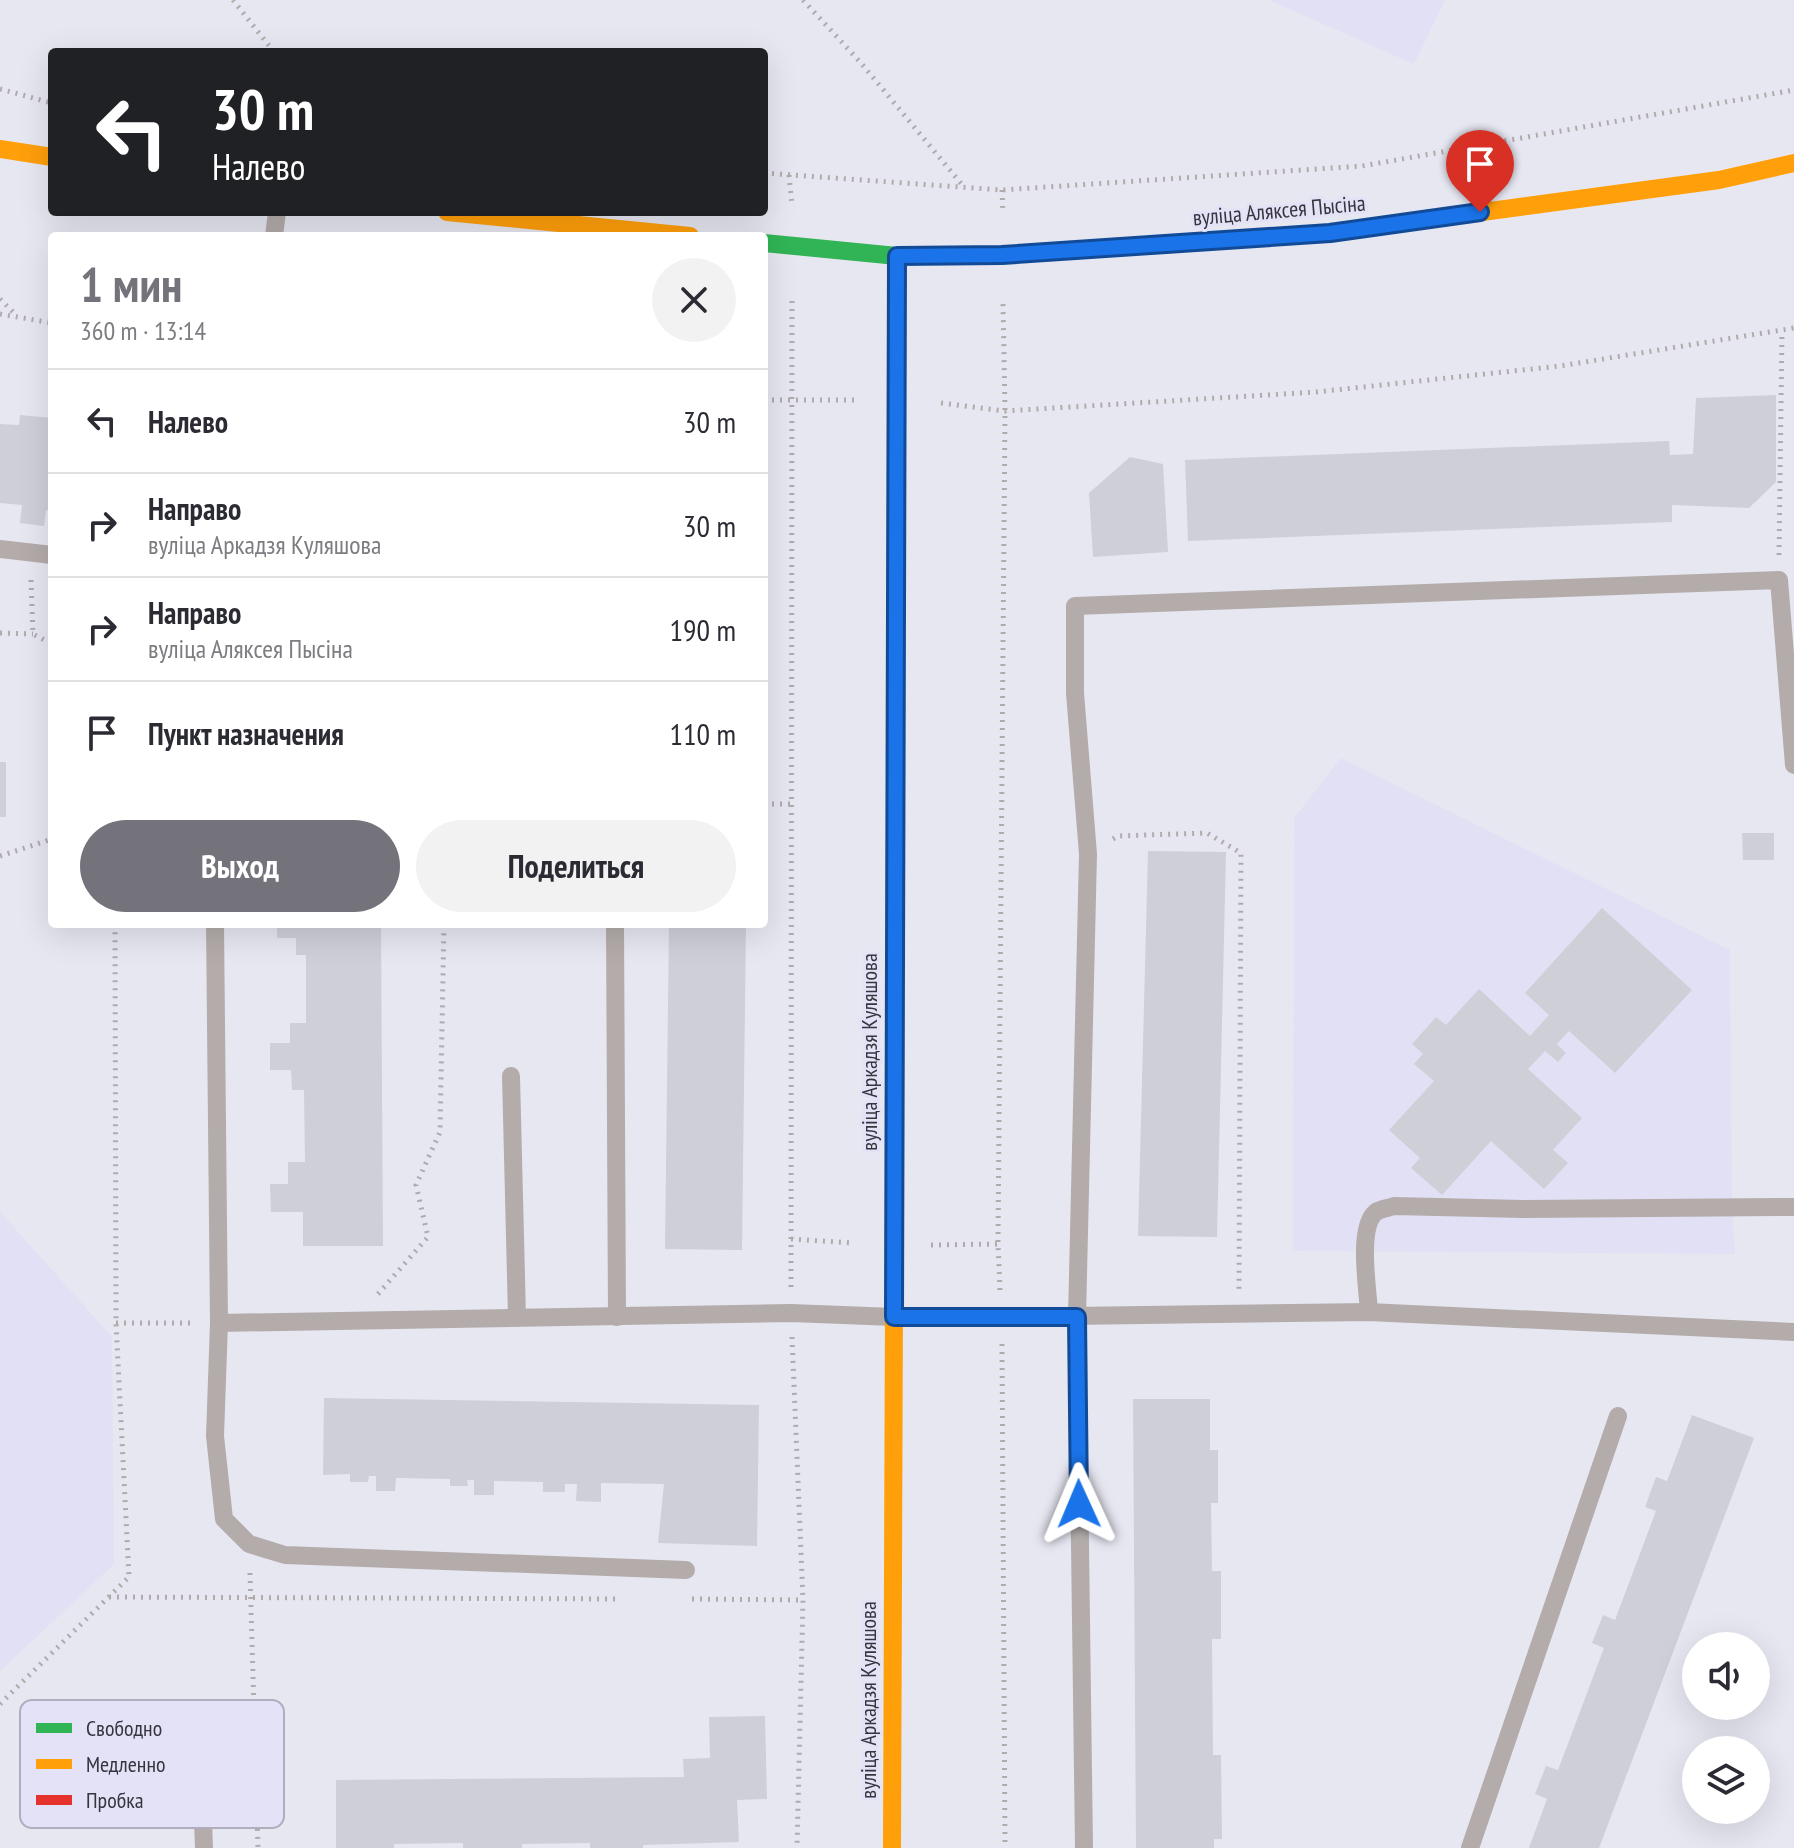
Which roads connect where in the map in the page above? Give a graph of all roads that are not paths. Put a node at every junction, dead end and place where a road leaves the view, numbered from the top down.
1 (0, 149) edge
2 (48, 156) edge
3 (1794, 163) edge
4 (488, 216) edge
5 (650, 232) edge
6 (768, 243) edge
7 (897, 256) junction
8 (0, 549) edge
9 (48, 555) edge
10 (1794, 765) edge
11 (215, 928) edge
12 (615, 928) edge
13 (511, 1076) dead end
14 (1794, 1207) edge
15 (1369, 1312) junction
16 (517, 1317) junction
17 (617, 1317) junction
18 (894, 1317) junction
19 (1077, 1317) junction
20 (219, 1323) junction
21 (1794, 1332) edge
22 (1618, 1416) dead end
23 (686, 1570) dead end
24 (203, 1828) edge
25 (204, 1848) edge
26 (892, 1848) edge
27 (1084, 1848) edge
28 (1470, 1848) edge

1 - 2 main road
3 - 7 main road, вуліца Аляксея Пысіна
4 - 5 main road
6 - 7 main road, вуліца Аляксея Пысіна
7 - 18 main road, вуліца Аркадзя Куляшова
8 - 9 lane
10 - 19 lane
11 - 20 lane
12 - 17 lane
13 - 16 lane
14 - 15 lane
15 - 19 lane
15 - 21 lane
16 - 17 lane
16 - 20 lane
17 - 18 lane
18 - 19 lane
18 - 26 main road, вуліца Аркадзя Куляшова
19 - 27 lane
20 - 23 lane
22 - 28 lane
24 - 25 lane

